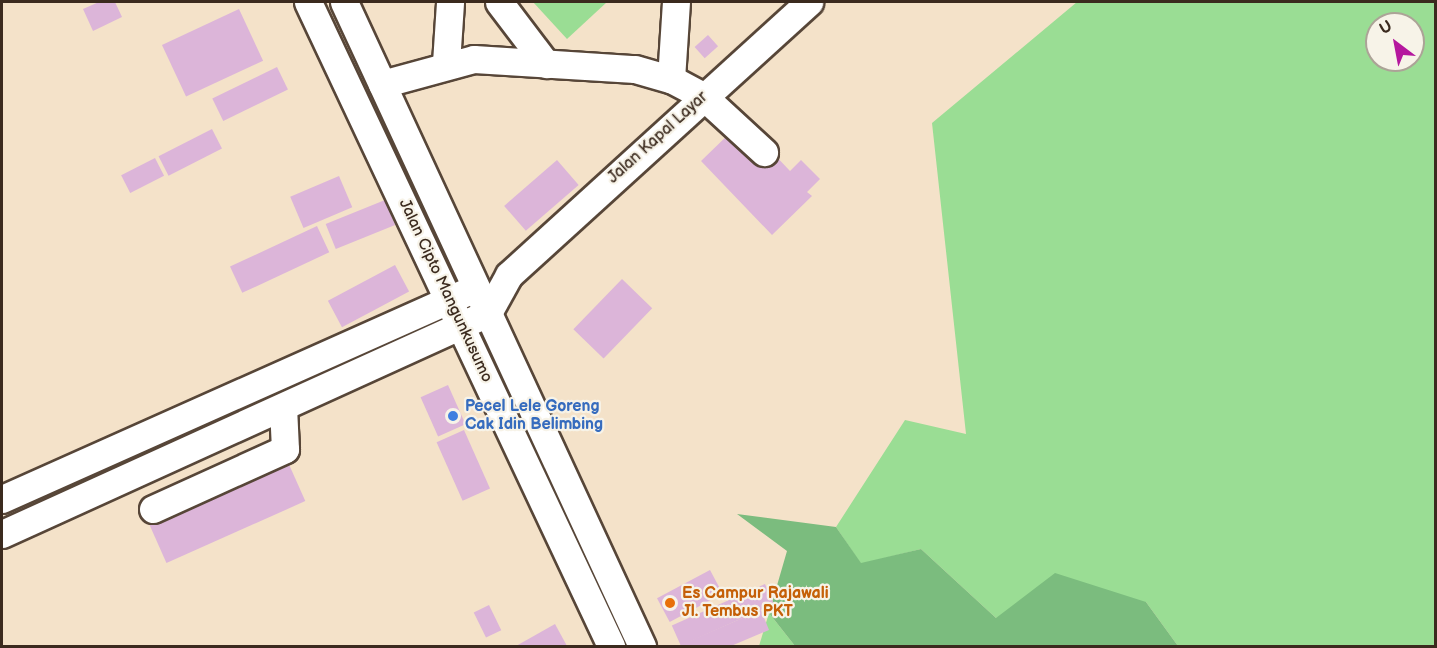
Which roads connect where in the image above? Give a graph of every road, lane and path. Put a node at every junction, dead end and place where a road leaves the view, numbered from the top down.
1 (309, 2) edge
2 (344, 2) edge
3 (450, 2) edge
4 (499, 2) edge
5 (676, 2) edge
6 (809, 2) edge
7 (446, 63) junction
8 (546, 64) junction
9 (671, 78) junction
10 (382, 84) junction
11 (703, 96) junction
12 (764, 152) dead end
13 (509, 275) junction
14 (475, 287) junction
15 (450, 300) junction
16 (488, 313) junction
17 (462, 327) junction
18 (283, 407) junction
19 (180, 421) junction
20 (193, 447) junction
21 (2, 499) edge
22 (153, 509) dead end
23 (2, 534) edge
24 (611, 646) edge
25 (642, 646) edge

1 - 15 street, Jalan Cipto Mangunkusumo
2 - 10 street, Jalan Cipto Mangunkusumo
3 - 7 street
4 - 8 street
5 - 9 street
6 - 11 street, Jalan Kapal Layar
7 - 8 street
7 - 10 street
8 - 9 street
9 - 11 street
10 - 14 street, Jalan Cipto Mangunkusumo
11 - 12 street
11 - 13 street, Jalan Kapal Layar
13 - 14 street
13 - 16 street
14 - 15 street
14 - 16 street, Jalan Cipto Mangunkusumo
15 - 17 street, Jalan Cipto Mangunkusumo
15 - 19 street
16 - 17 street
16 - 25 street, Jalan Cipto Mangunkusumo
17 - 18 street
17 - 24 street, Jalan Cipto Mangunkusumo
18 - 20 street
18 - 22 street
19 - 20 street
19 - 21 street
20 - 23 street

